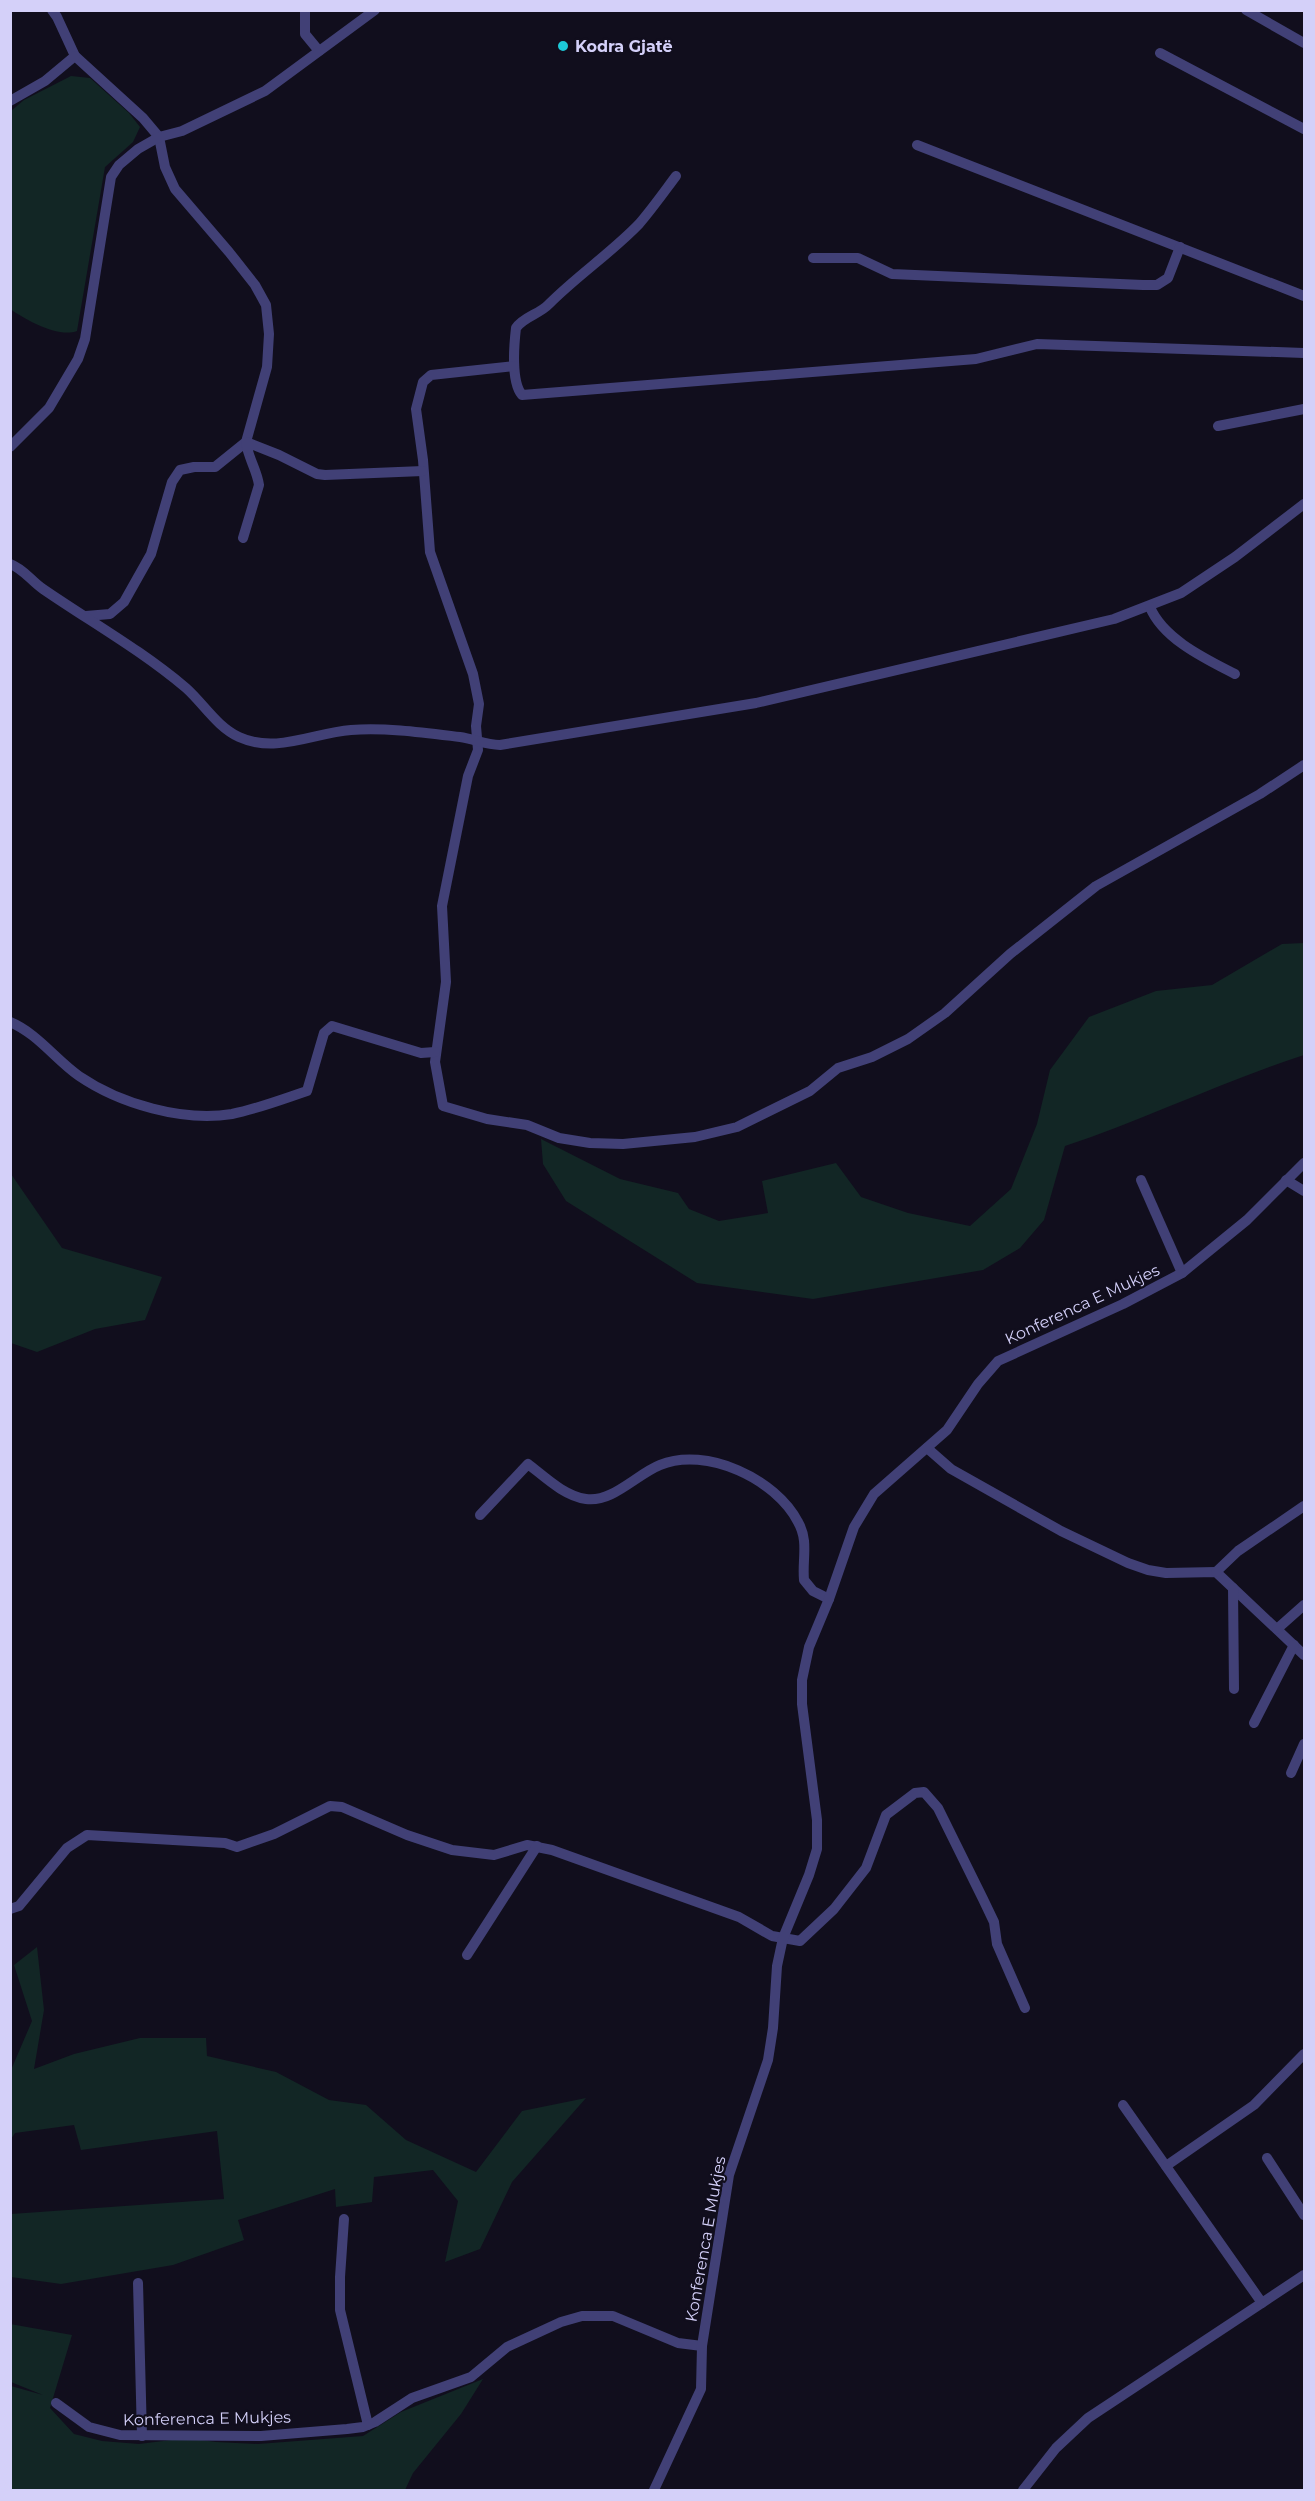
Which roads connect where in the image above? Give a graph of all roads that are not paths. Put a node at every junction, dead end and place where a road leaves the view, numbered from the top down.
1 (52, 10) edge
2 (305, 10) edge
3 (375, 10) edge
4 (1246, 10) edge
5 (1305, 43) edge
6 (319, 51) junction
7 (1160, 53) dead end
8 (75, 56) junction
9 (10, 101) edge
10 (1305, 129) edge
11 (159, 137) junction
12 (917, 145) dead end
13 (676, 176) dead end
14 (1180, 247) junction
15 (813, 258) dead end
16 (1305, 296) edge
17 (1305, 353) edge
18 (514, 366) junction
19 (1305, 409) edge
20 (1218, 426) dead end
21 (246, 442) junction
22 (10, 447) edge
23 (423, 471) junction
24 (1305, 504) edge
25 (243, 538) dead end
26 (10, 564) edge
27 (1150, 607) junction
28 (86, 616) junction
29 (1235, 674) dead end
30 (479, 742) junction
31 (1305, 765) edge
32 (10, 1022) edge
33 (435, 1052) junction
34 (1305, 1163) edge
35 (1141, 1180) dead end
36 (1286, 1180) junction
37 (1305, 1191) edge
38 (1182, 1273) junction
39 (927, 1448) junction
40 (1305, 1506) edge
41 (480, 1515) dead end
42 (1216, 1572) junction
43 (1233, 1588) junction
44 (829, 1599) junction
45 (1305, 1605) edge
46 (1277, 1629) junction
47 (1294, 1645) junction
48 (1305, 1655) edge
49 (1234, 1689) dead end
50 (1254, 1723) dead end
51 (1305, 1744) edge
52 (1291, 1773) dead end
53 (537, 1846) junction
54 (10, 1909) edge
55 (783, 1938) junction
56 (467, 1954) dead end
57 (1025, 2008) dead end
58 (1305, 2054) edge
59 (1123, 2105) dead end
60 (1267, 2158) dead end
61 (1166, 2166) junction
62 (1305, 2215) edge
63 (345, 2219) dead end
64 (1305, 2275) edge
65 (138, 2283) dead end
66 (1262, 2303) junction
67 (702, 2346) junction
68 (56, 2403) dead end
69 (368, 2425) junction
70 (142, 2436) junction
71 (654, 2490) edge
72 (1023, 2490) edge

1 - 8 street
2 - 6 street
3 - 6 street
4 - 5 street
6 - 11 street
7 - 10 street
8 - 9 street
8 - 11 street
11 - 21 street
11 - 22 street
12 - 14 street
13 - 18 street
14 - 15 street
14 - 16 street
17 - 18 street
18 - 23 street
19 - 20 street
21 - 23 street
21 - 25 street
21 - 28 street
23 - 30 street
24 - 27 street
26 - 28 street
27 - 29 street
27 - 30 street
28 - 30 street
30 - 33 street
31 - 33 street
32 - 33 street
34 - 36 street, Konferenca E Mukjes
35 - 38 street
36 - 37 street
36 - 38 street, Konferenca E Mukjes
38 - 39 street, Konferenca E Mukjes
39 - 42 street
39 - 44 street, Konferenca E Mukjes
40 - 42 street
41 - 44 street
42 - 43 street
43 - 46 street
43 - 49 street
44 - 55 street, Konferenca E Mukjes
45 - 46 street
46 - 47 street
47 - 48 street
47 - 50 street
51 - 52 street
53 - 54 street
53 - 55 street
53 - 56 street
55 - 57 street
55 - 67 street, Konferenca E Mukjes
58 - 61 street
59 - 61 street
60 - 62 street
61 - 66 street
63 - 69 street
64 - 66 street
65 - 70 street
66 - 72 street
67 - 69 street, Konferenca E Mukjes
67 - 71 street, Konferenca E Mukjes
68 - 70 street, Konferenca E Mukjes
69 - 70 street, Konferenca E Mukjes

